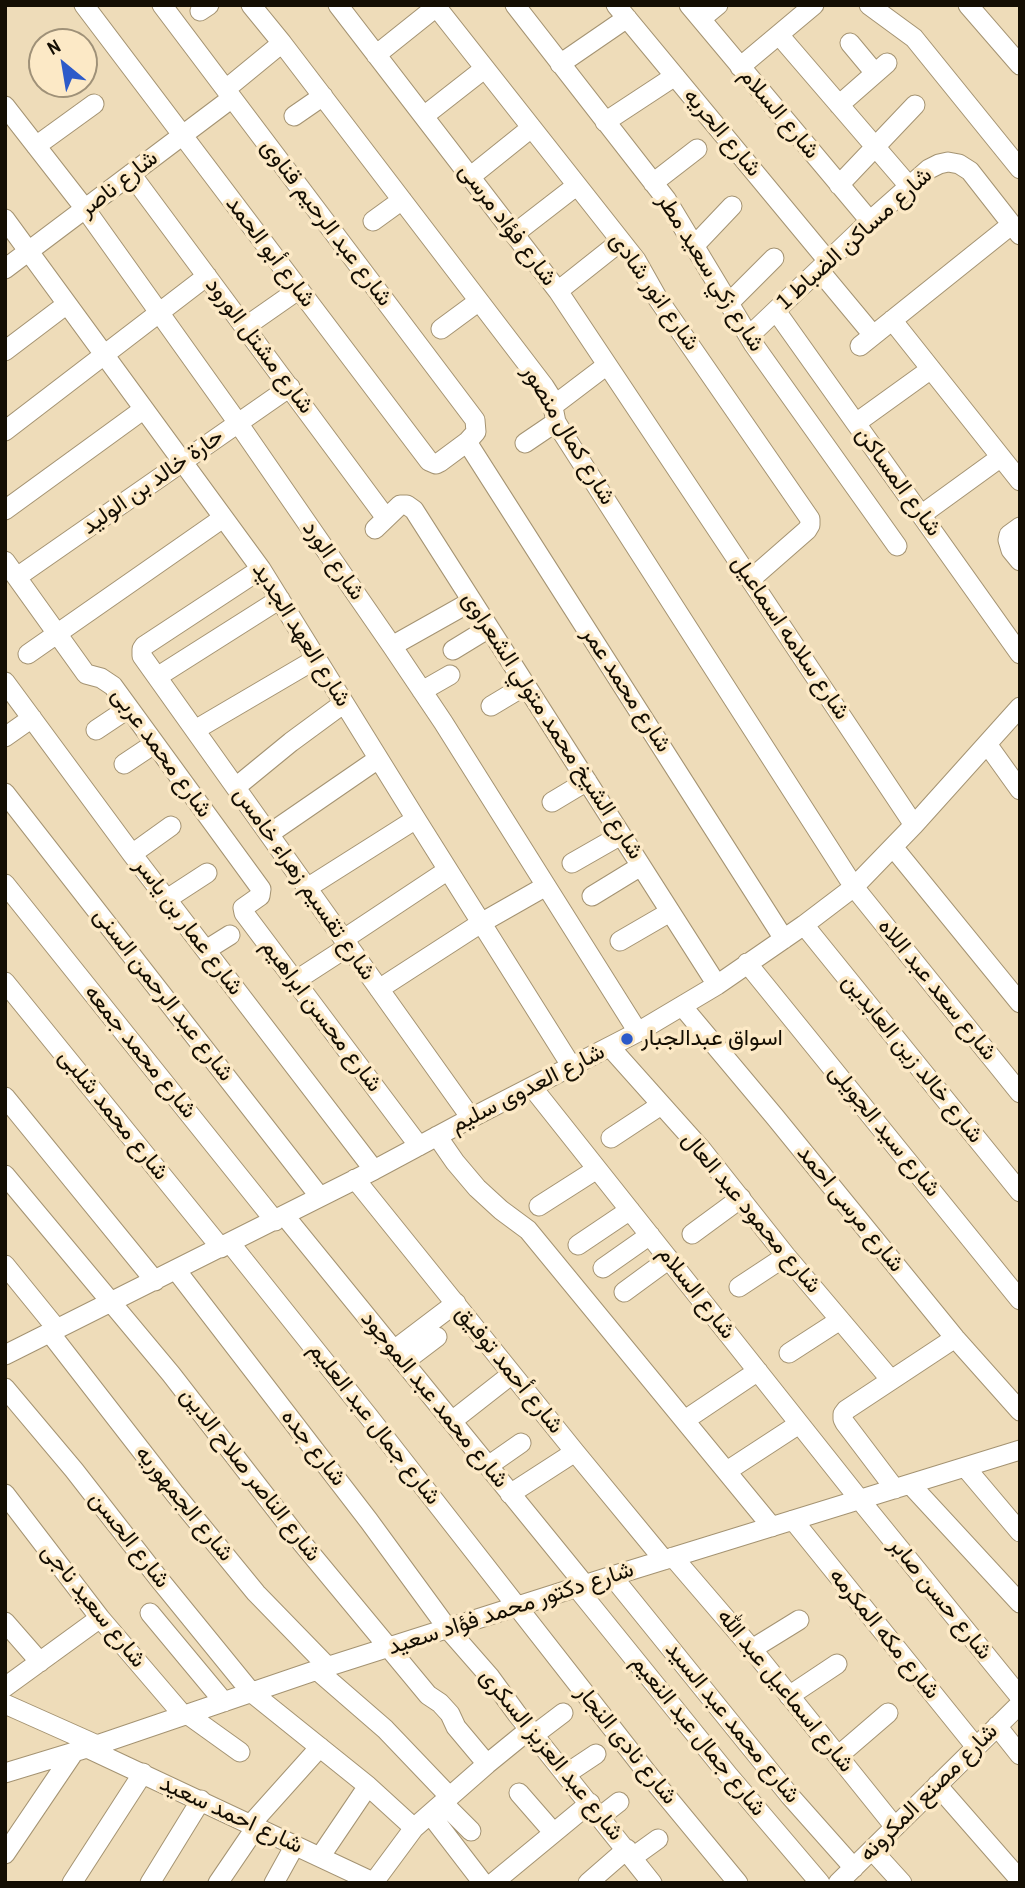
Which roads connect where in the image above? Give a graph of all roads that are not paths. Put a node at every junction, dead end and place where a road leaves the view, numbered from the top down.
1 (84, 5) edge
2 (162, 5) edge
3 (251, 5) edge
4 (338, 5) edge
5 (515, 5) edge
6 (718, 5) edge
7 (814, 5) edge
8 (869, 5) edge
9 (968, 5) edge
10 (435, 6) edge
11 (622, 12) edge
12 (695, 12) edge
13 (779, 35) junction
14 (282, 43) junction
15 (850, 43) dead end
16 (376, 55) junction
17 (561, 64) junction
18 (1020, 65) edge
19 (740, 67) junction
20 (484, 69) junction
21 (675, 76) junction
22 (229, 94) junction
23 (323, 96) junction
24 (94, 104) dead end
25 (839, 105) junction
26 (915, 105) dead end
27 (5, 106) edge
28 (293, 116) dead end
29 (424, 116) junction
30 (605, 122) junction
31 (531, 128) junction
32 (182, 135) junction
33 (36, 146) junction
34 (876, 148) junction
35 (697, 149) dead end
36 (1020, 169) edge
37 (131, 174) junction
38 (470, 177) junction
39 (653, 183) junction
40 (839, 185) junction
41 (576, 186) junction
42 (909, 186) junction
43 (402, 200) junction
44 (732, 206) dead end
45 (86, 209) junction
46 (5, 219) edge
47 (373, 221) dead end
48 (870, 221) junction
49 (1016, 230) edge
50 (514, 234) junction
51 (621, 241) junction
52 (695, 245) junction
53 (29, 251) junction
54 (774, 258) dead end
55 (823, 265) junction
56 (5, 269) edge
57 (206, 276) junction
58 (298, 290) junction
59 (558, 291) junction
60 (479, 301) junction
61 (729, 303) junction
62 (68, 304) junction
63 (776, 311) junction
64 (159, 312) junction
65 (892, 320) junction
66 (245, 327) junction
67 (441, 329) dead end
68 (749, 337) junction
69 (5, 351) edge
70 (105, 354) junction
71 (607, 365) junction
72 (931, 369) junction
73 (290, 387) junction
74 (144, 409) junction
75 (555, 414) junction
76 (238, 423) junction
77 (856, 424) junction
78 (5, 430) edge
79 (467, 442) junction
80 (525, 443) dead end
81 (666, 453) joint
82 (1001, 457) junction
83 (182, 462) junction
84 (1020, 481) edge
85 (5, 510) edge
86 (921, 515) junction
87 (223, 518) junction
88 (381, 523) joint
89 (1020, 527) edge
90 (897, 546) dead end
91 (5, 561) edge
92 (1020, 561) edge
93 (261, 569) junction
94 (751, 579) junction
95 (14, 582) edge
96 (280, 599) junction
97 (472, 601) junction
98 (489, 628) junction
99 (58, 634) junction
100 (392, 646) junction
101 (453, 650) dead end
102 (1020, 653) edge
103 (28, 654) dead end
104 (316, 659) junction
105 (450, 675) dead end
106 (157, 677) junction
107 (5, 682) edge
108 (526, 685) junction
109 (422, 691) junction
110 (344, 703) junction
111 (491, 706) dead end
112 (129, 708) junction
113 (1019, 708) edge
114 (32, 718) junction
115 (96, 730) dead end
116 (195, 730) junction
117 (5, 737) edge
118 (154, 744) junction
119 (987, 744) junction
120 (379, 759) junction
121 (124, 764) dead end
122 (587, 781) junction
123 (236, 787) junction
124 (1020, 790) edge
125 (5, 793) edge
126 (552, 802) dead end
127 (416, 820) junction
128 (914, 825) junction
129 (171, 826) dead end
130 (269, 834) junction
131 (621, 835) junction
132 (893, 847) junction
133 (132, 854) junction
134 (572, 863) dead end
135 (641, 866) junction
136 (448, 870) junction
137 (207, 873) dead end
138 (5, 884) edge
139 (546, 886) junction
140 (854, 887) junction
141 (259, 888) joint
142 (307, 888) junction
143 (592, 896) dead end
144 (167, 899) junction
145 (670, 912) junction
146 (481, 923) junction
147 (804, 925) junction
148 (230, 935) dead end
149 (785, 939) junction
150 (620, 941) dead end
151 (346, 942) junction
152 (206, 950) junction
153 (747, 963) junction
154 (295, 981) junction
155 (5, 982) edge
156 (717, 985) junction
157 (379, 989) junction
158 (1020, 1003) edge
159 (682, 1006) junction
160 (638, 1032) junction
161 (610, 1047) junction
162 (572, 1067) junction
163 (532, 1087) junction
164 (1020, 1093) edge
165 (5, 1097) edge
166 (660, 1105) junction
167 (471, 1118) junction
168 (437, 1136) junction
169 (611, 1138) dead end
170 (419, 1146) junction
171 (597, 1169) junction
172 (374, 1170) junction
173 (5, 1175) edge
174 (355, 1179) junction
175 (1020, 1192) edge
176 (320, 1197) junction
177 (741, 1198) junction
178 (539, 1206) dead end
179 (630, 1210) junction
180 (280, 1218) junction
181 (692, 1234) dead end
182 (650, 1235) junction
183 (225, 1245) junction
184 (578, 1245) dead end
185 (786, 1256) junction
186 (669, 1259) junction
187 (5, 1265) edge
188 (603, 1268) dead end
189 (176, 1270) junction
190 (155, 1281) junction
191 (739, 1287) dead end
192 (624, 1292) dead end
193 (1020, 1300) edge
194 (110, 1303) junction
195 (456, 1303) junction
196 (840, 1320) junction
197 (54, 1331) junction
198 (437, 1337) dead end
199 (955, 1338) junction
200 (789, 1353) dead end
201 (6, 1354) edge
202 (399, 1356) junction
203 (758, 1371) junction
204 (512, 1374) junction
205 (891, 1380) junction
206 (5, 1388) edge
207 (1020, 1411) edge
208 (685, 1420) junction
209 (452, 1421) junction
210 (799, 1424) junction
211 (521, 1443) dead end
212 (1020, 1451) edge
213 (575, 1452) junction
214 (488, 1466) junction
215 (965, 1467) junction
216 (727, 1471) junction
217 (902, 1487) junction
218 (5, 1494) edge
219 (510, 1494) junction
220 (860, 1500) junction
221 (793, 1520) junction
222 (772, 1527) junction
223 (1020, 1532) edge
224 (669, 1559) junction
225 (612, 1576) junction
226 (581, 1586) junction
227 (1020, 1603) edge
228 (517, 1607) junction
229 (150, 1613) dead end
230 (100, 1618) junction
231 (799, 1620) dead end
232 (5, 1622) edge
233 (448, 1629) junction
234 (388, 1648) junction
235 (752, 1649) junction
236 (40, 1662) junction
237 (837, 1664) dead end
238 (322, 1669) junction
239 (5, 1687) edge
240 (251, 1692) junction
241 (789, 1696) junction
242 (1020, 1697) edge
243 (224, 1702) junction
244 (5, 1704) edge
245 (1020, 1704) edge
246 (564, 1713) dead end
247 (888, 1713) dead end
248 (185, 1714) junction
249 (997, 1726) junction
250 (532, 1732) junction
251 (320, 1747) junction
252 (975, 1747) junction
253 (86, 1748) junction
254 (240, 1752) dead end
255 (596, 1754) dead end
256 (1020, 1755) edge
257 (838, 1756) junction
258 (487, 1764) junction
259 (5, 1773) edge
260 (143, 1773) junction
261 (566, 1774) junction
262 (937, 1785) junction
263 (368, 1786) junction
264 (519, 1793) dead end
265 (201, 1800) junction
266 (619, 1802) dead end
267 (441, 1805) junction
268 (595, 1810) junction
269 (254, 1826) junction
270 (895, 1827) junction
271 (414, 1828) junction
272 (471, 1831) dead end
273 (553, 1832) junction
274 (658, 1839) dead end
275 (295, 1845) junction
276 (872, 1850) junction
277 (630, 1853) junction
278 (5, 1854) edge
279 (320, 1857) junction
280 (854, 1868) junction
281 (1020, 1880) edge
282 (371, 1882) edge
283 (650, 1882) edge
284 (72, 1883) edge
285 (150, 1883) edge
286 (218, 1883) edge
287 (274, 1883) edge
288 (483, 1883) edge
289 (493, 1883) edge
290 (589, 1883) edge
291 (738, 1883) edge
292 (820, 1883) edge
293 (838, 1883) edge
294 (902, 1883) edge

1 - 32 street, شارع أبو الحمد
2 - 22 street, شارع عبد الرحيم قناوى
3 - 14 street, شارع كمال منصور
4 - 16 street, شارع فؤاد مرسى
5 - 17 street, شارع زكي سعيد مطر
6 - 12 street
7 - 13 street
8 - 36 street
9 - 18 street
10 - 16 street
10 - 20 street, شارع انور شادى
11 - 17 street
11 - 21 street, شارع الحريه
12 - 19 street, شارع السلام
13 - 19 street
13 - 25 street
14 - 22 street, شارع ناصر
14 - 23 street, شارع كمال منصور
15 - 25 street
16 - 29 street, شارع فؤاد مرسى
17 - 30 street, شارع زكي سعيد مطر
19 - 40 street, شارع السلام
20 - 29 street
20 - 31 street, شارع انور شادى
21 - 30 street
21 - 55 street, شارع الحريه
22 - 32 street, شارع ناصر
22 - 79 street, شارع عبد الرحيم قناوى
23 - 28 street
23 - 43 street, شارع كمال منصور
24 - 33 street
25 - 34 street
26 - 34 street
27 - 33 street, شارع الورد
29 - 38 street, شارع فؤاد مرسى
30 - 39 street, شارع زكي سعيد مطر
31 - 38 street
31 - 41 street, شارع انور شادى
32 - 37 street, شارع ناصر
32 - 58 street, شارع أبو الحمد
33 - 45 street, شارع الورد
34 - 40 street
34 - 42 street
35 - 39 street
37 - 45 street, شارع ناصر
37 - 57 street, شارع مشتل الورود
38 - 50 street, شارع فؤاد مرسى
39 - 52 street, شارع زكي سعيد مطر
40 - 48 street, شارع السلام
41 - 50 street
41 - 51 street, شارع انور شادى
42 - 48 street, شارع مساكن الضباط 1
42 - 49 street, شارع مساكن الضباط 1
43 - 47 street
43 - 60 street, شارع كمال منصور
44 - 52 street
45 - 53 street, شارع ناصر
45 - 64 street, شارع الورد
46 - 53 street, شارع العهد الجديد
48 - 55 street, شارع مساكن الضباط 1
49 - 65 street
50 - 59 street, شارع فؤاد مرسى
51 - 59 street
51 - 94 street, شارع انور شادى
52 - 61 street, شارع زكي سعيد مطر
53 - 56 street, شارع ناصر
53 - 62 street, شارع العهد الجديد
54 - 61 street
55 - 63 street, شارع مساكن الضباط 1
55 - 65 street, شارع الحريه
57 - 64 street
57 - 66 street, شارع مشتل الورود
58 - 66 street
58 - 79 street, شارع أبو الحمد
59 - 71 street, شارع فؤاد مرسى
60 - 67 street
60 - 75 street, شارع كمال منصور
61 - 68 street, شارع زكي سعيد مطر
62 - 69 street
62 - 70 street, شارع العهد الجديد
63 - 68 street, شارع مساكن الضباط 1
63 - 77 street, شارع المساكن
64 - 70 street
64 - 76 street, شارع الورد
65 - 72 street
66 - 73 street, شارع مشتل الورود
68 - 90 street, شارع زكي سعيد مطر
70 - 74 street, شارع العهد الجديد
70 - 78 street
71 - 75 street
71 - 81 street, شارع فؤاد مرسى
72 - 77 street
72 - 82 street
73 - 76 street, حارة خالد بن الوليد
73 - 88 street, شارع مشتل الورود
74 - 83 street, شارع العهد الجديد
74 - 85 street
75 - 80 street
75 - 140 street, شارع كمال منصور
76 - 83 street, حارة خالد بن الوليد
76 - 100 street, شارع الورد
77 - 86 street, شارع المساكن
79 - 149 street, شارع محمد عمر
81 - 94 street, شارع سلامه اسماعيل
82 - 84 street
82 - 86 street
83 - 87 street, شارع العهد الجديد
83 - 95 street, حارة خالد بن الوليد
86 - 102 street, شارع المساكن
87 - 93 street, شارع العهد الجديد
87 - 99 street
88 - 97 street, شارع الشيخ محمد متولي الشعراوى
89 - 92 street
91 - 95 street, شارع محمد عربى
93 - 96 street, شارع العهد الجديد
93 - 106 street, شارع تقسيم زهراء خامس
94 - 128 street, شارع سلامه اسماعيل
95 - 99 street, شارع محمد عربى
96 - 104 street, شارع العهد الجديد
96 - 106 street
97 - 98 street, شارع الشيخ محمد متولي الشعراوى
97 - 100 street
98 - 101 street
98 - 108 street, شارع الشيخ محمد متولي الشعراوى
99 - 103 street
99 - 112 street, شارع محمد عربى
100 - 109 street, شارع الورد
104 - 110 street, شارع العهد الجديد
104 - 116 street
105 - 109 street
106 - 116 street, شارع تقسيم زهراء خامس
107 - 114 street, شارع عمار بن ياسر
108 - 111 street
108 - 122 street, شارع الشيخ محمد متولي الشعراوى
109 - 139 street, شارع الورد
110 - 120 street, شارع العهد الجديد
110 - 123 street
112 - 115 street
112 - 118 street, شارع محمد عربى
113 - 119 street, شارع العدوى سليم
114 - 117 street
114 - 133 street, شارع عمار بن ياسر
116 - 123 street, شارع تقسيم زهراء خامس
118 - 121 street
118 - 141 street, شارع محمد عربى
119 - 124 street
119 - 128 street, شارع العدوى سليم
120 - 127 street, شارع العهد الجديد
120 - 130 street
122 - 126 street
122 - 131 street, شارع الشيخ محمد متولي الشعراوى
123 - 130 street, شارع تقسيم زهراء خامس
125 - 176 street, شارع عبد الرحمن السنى
127 - 136 street, شارع العهد الجديد
127 - 142 street
128 - 132 street, شارع العدوى سليم
129 - 133 street
130 - 142 street, شارع تقسيم زهراء خامس
131 - 134 street
131 - 135 street, شارع الشيخ محمد متولي الشعراوى
132 - 140 street, شارع العدوى سليم
132 - 158 street
133 - 144 street, شارع عمار بن ياسر
135 - 143 street
135 - 145 street, شارع الشيخ محمد متولي الشعراوى
136 - 146 street, شارع العهد الجديد
136 - 151 street
137 - 144 street
138 - 180 street, شارع محمد جمعه
139 - 146 street
139 - 160 street, شارع الورد
140 - 147 street, شارع العدوى سليم
140 - 164 street, شارع سعد عبد اللاه
141 - 154 street, شارع محسن ابراهيم
142 - 151 street, شارع تقسيم زهراء خامس
144 - 152 street, شارع عمار بن ياسر
145 - 150 street
145 - 156 street, شارع الشيخ محمد متولي الشعراوى
146 - 157 street
146 - 162 street, شارع العهد الجديد
147 - 149 street, شارع العدوى سليم
147 - 175 street, شارع خالد زين العابدين
148 - 152 street
149 - 153 street, شارع العدوى سليم
151 - 154 street
151 - 157 street, شارع تقسيم زهراء خامس
152 - 172 street, شارع عمار بن ياسر
153 - 156 street, شارع العدوى سليم
153 - 193 street, شارع سيد الجويلى
154 - 170 street, شارع محسن ابراهيم
155 - 183 street, شارع محمد شلبى
156 - 159 street, شارع العدوى سليم
157 - 167 street, شارع تقسيم زهراء خامس
159 - 160 street, شارع العدوى سليم
159 - 199 street, شارع مرسى احمد
160 - 161 street, شارع العدوى سليم
161 - 162 street, شارع العدوى سليم
161 - 166 street, شارع محمود عبد العال
162 - 163 street, شارع العدوى سليم
163 - 167 street, شارع العدوى سليم
163 - 171 street, شارع السلام
165 - 190 street
166 - 169 street
166 - 177 street, شارع محمود عبد العال
167 - 168 street, شارع العدوى سليم
168 - 170 street, شارع العدوى سليم
168 - 208 street
170 - 172 street, شارع العدوى سليم
171 - 178 street
171 - 179 street, شارع السلام
172 - 174 street, شارع العدوى سليم
173 - 194 street, شارع الناصر صلاح الدين
174 - 176 street, شارع العدوى سليم
174 - 195 street, شارع أحمد توفيق
176 - 180 street, شارع العدوى سليم
177 - 181 street
177 - 185 street, شارع محمود عبد العال
179 - 182 street, شارع السلام
179 - 184 street
180 - 183 street, شارع العدوى سليم
180 - 202 street, شارع محمد عبد الموجود
182 - 186 street, شارع السلام
182 - 188 street
183 - 189 street, شارع العدوى سليم
183 - 228 street, شارع جمال عبد العليم
185 - 191 street
185 - 196 street, شارع محمود عبد العال
186 - 192 street
186 - 203 street, شارع السلام
187 - 197 street, شارع الجمهوريه
189 - 190 street, شارع العدوى سليم
189 - 233 street, شارع جده
190 - 194 street, شارع العدوى سليم
194 - 197 street, شارع العدوى سليم
194 - 234 street, شارع الناصر صلاح الدين
195 - 202 street
195 - 204 street, شارع أحمد توفيق
196 - 200 street
196 - 205 street, شارع محمود عبد العال
197 - 201 street, شارع العدوى سليم
197 - 238 street, شارع الجمهوريه
198 - 202 street
199 - 205 street
199 - 207 street, شارع مرسى احمد
202 - 209 street, شارع محمد عبد الموجود
203 - 208 street
203 - 210 street, شارع السلام
204 - 209 street
204 - 213 street, شارع أحمد توفيق
205 - 217 street
206 - 240 street, شارع الحسن
208 - 216 street
209 - 214 street, شارع محمد عبد الموجود
210 - 216 street
210 - 220 street, شارع السلام
211 - 214 street
212 - 215 street, شارع دكتور محمد فؤاد سعيد
213 - 219 street
213 - 224 street, شارع أحمد توفيق
214 - 219 street, شارع محمد عبد الموجود
215 - 217 street, شارع دكتور محمد فؤاد سعيد
215 - 223 street
216 - 222 street
217 - 220 street, شارع دكتور محمد فؤاد سعيد
217 - 227 street
218 - 230 street, شارع سعيد ناجى
219 - 226 street, شارع محمد عبد الموجود
220 - 221 street, شارع دكتور محمد فؤاد سعيد
220 - 242 street, شارع حسن صابر
221 - 222 street, شارع دكتور محمد فؤاد سعيد
221 - 252 street, شارع مكه المكرمه
222 - 224 street, شارع دكتور محمد فؤاد سعيد
224 - 225 street, شارع دكتور محمد فؤاد سعيد
224 - 235 street, شارع اسماعيل عبد الله
225 - 226 street, شارع دكتور محمد فؤاد سعيد
225 - 280 street, شارع محمد عبد السيد
226 - 228 street, شارع دكتور محمد فؤاد سعيد
226 - 292 street, شارع جمال عبد النعيم
228 - 233 street, شارع دكتور محمد فؤاد سعيد
228 - 291 street, شارع نادى النجار
229 - 243 street
230 - 236 street
230 - 248 street, شارع سعيد ناجى
231 - 235 street
232 - 236 street
233 - 234 street, شارع دكتور محمد فؤاد سعيد
233 - 250 street, شارع عبد العزيز السكرى
234 - 238 street, شارع دكتور محمد فؤاد سعيد
234 - 258 street, شارع الناصر صلاح الدين
235 - 241 street, شارع اسماعيل عبد الله
236 - 239 street
237 - 241 street
238 - 240 street, شارع دكتور محمد فؤاد سعيد
238 - 267 street, شارع الجمهوريه
240 - 243 street, شارع دكتور محمد فؤاد سعيد
240 - 251 street
241 - 257 street, شارع اسماعيل عبد الله
243 - 248 street, شارع دكتور محمد فؤاد سعيد
244 - 253 street, شارع احمد سعيد
245 - 249 street, شارع مصنع المكرونه
246 - 250 street
247 - 257 street
248 - 253 street, شارع دكتور محمد فؤاد سعيد
248 - 254 street, شارع سعيد ناجى
249 - 252 street, شارع مصنع المكرونه
249 - 256 street
250 - 258 street
250 - 261 street, شارع عبد العزيز السكرى
251 - 263 street
251 - 269 street
252 - 262 street, شارع مصنع المكرونه
253 - 259 street, شارع دكتور محمد فؤاد سعيد
253 - 260 street, شارع احمد سعيد
253 - 278 street
255 - 261 street
257 - 270 street, شارع اسماعيل عبد الله
258 - 267 street
260 - 265 street, شارع احمد سعيد
260 - 284 street
261 - 268 street, شارع عبد العزيز السكرى
262 - 270 street, شارع مصنع المكرونه
262 - 281 street
263 - 271 street
263 - 279 street
264 - 273 street
265 - 269 street, شارع احمد سعيد
265 - 285 street
266 - 268 street
267 - 271 street
267 - 272 street
267 - 288 street
268 - 273 street
268 - 277 street, شارع عبد العزيز السكرى
269 - 275 street, شارع احمد سعيد
269 - 286 street
270 - 276 street, شارع مصنع المكرونه
271 - 282 street
273 - 289 street
274 - 277 street
275 - 279 street, شارع احمد سعيد
275 - 287 street
276 - 280 street, شارع مصنع المكرونه
276 - 294 street
277 - 283 street, شارع عبد العزيز السكرى
277 - 290 street
279 - 282 street, شارع احمد سعيد
280 - 293 street, شارع مصنع المكرونه

